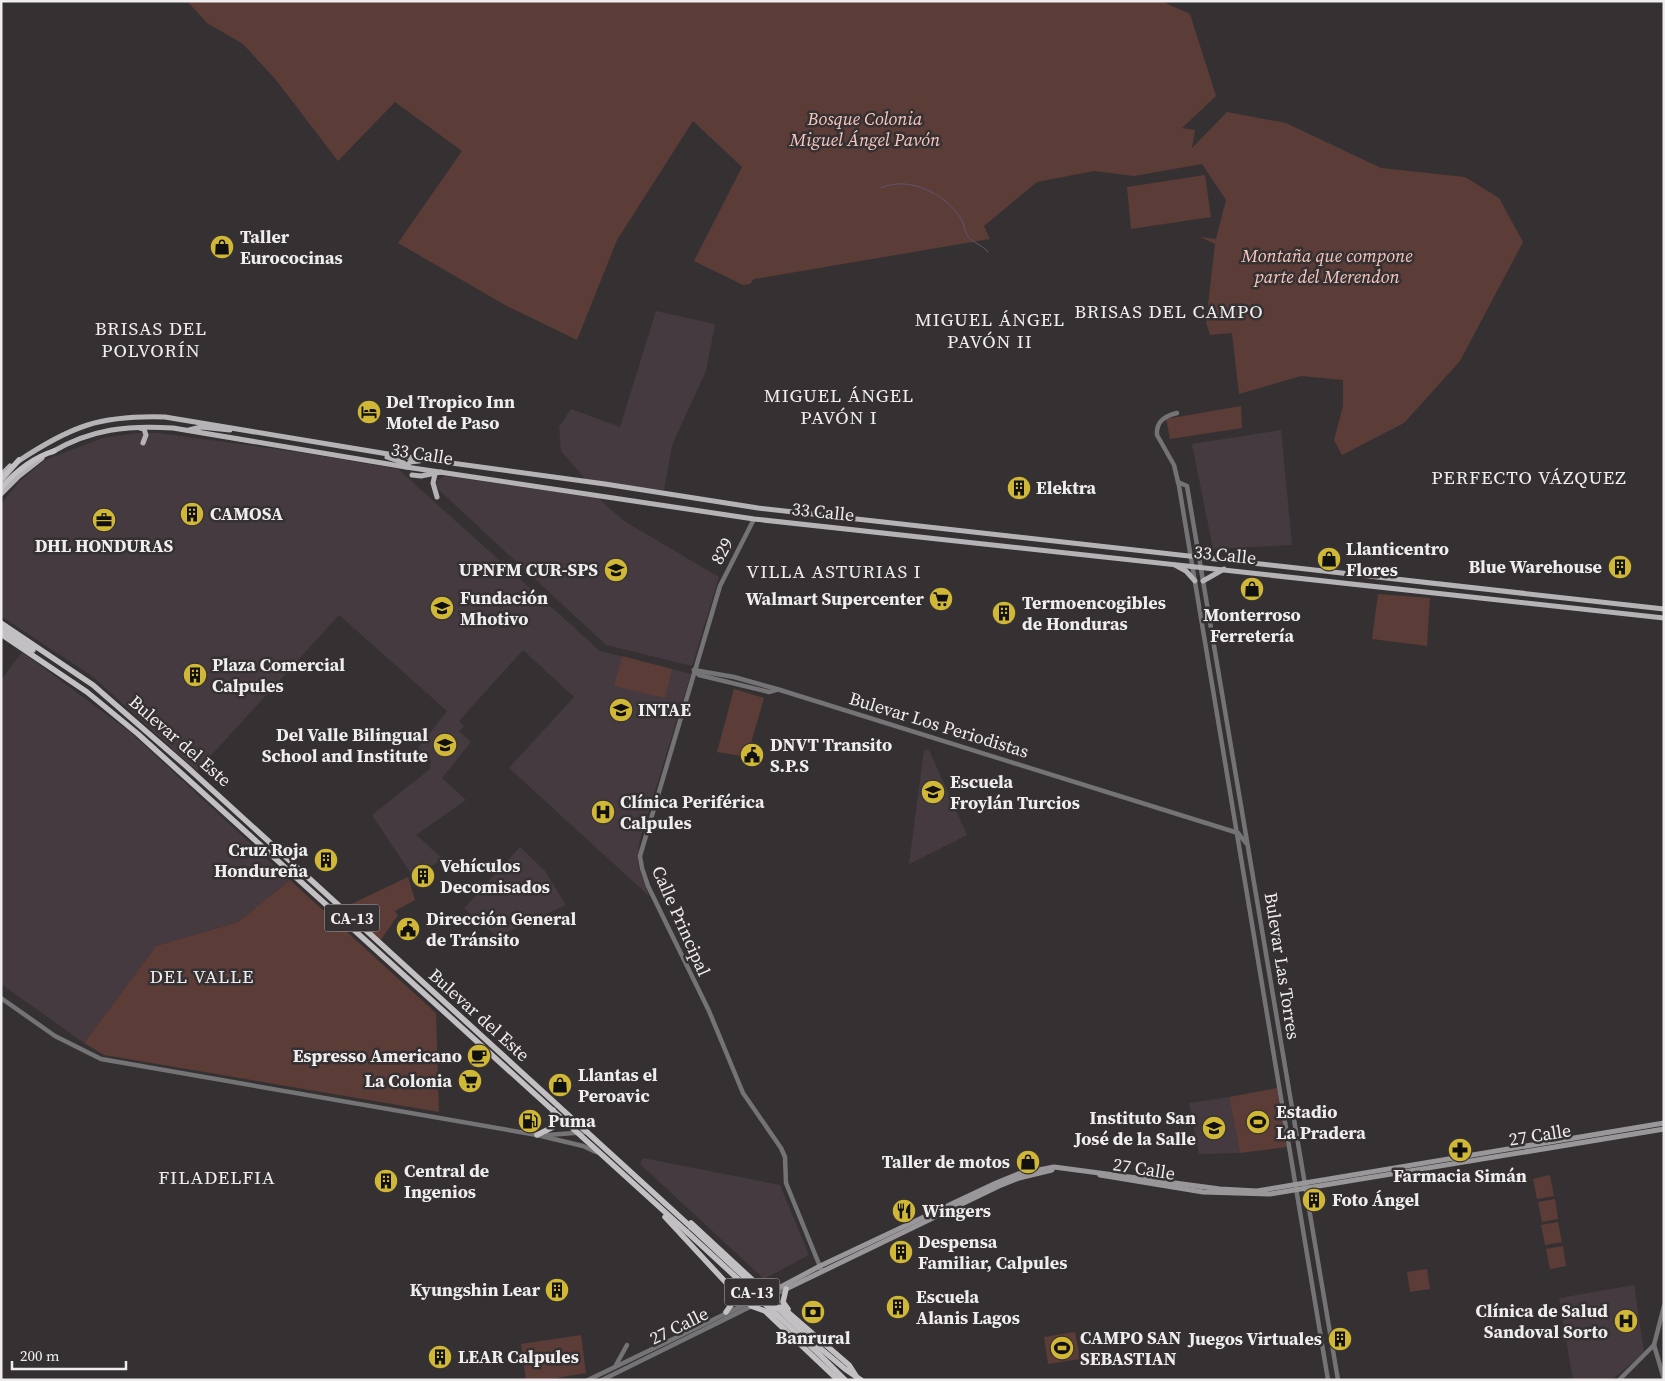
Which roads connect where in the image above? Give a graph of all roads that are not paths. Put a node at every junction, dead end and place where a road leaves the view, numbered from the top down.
1 (1177, 413) dead end
2 (138, 427) junction
3 (189, 430) junction
4 (242, 430) junction
5 (143, 443) dead end
6 (54, 451) junction
7 (368, 451) junction
8 (452, 462) junction
9 (17, 463) junction
10 (406, 467) junction
11 (443, 472) junction
12 (435, 474) junction
13 (1, 475) edge
14 (412, 475) dead end
15 (1, 480) edge
16 (1178, 482) junction
17 (1, 488) edge
18 (1, 494) edge
19 (437, 497) dead end
20 (754, 519) junction
21 (1191, 556) junction
22 (1199, 557) junction
23 (1167, 563) junction
24 (1192, 565) junction
25 (1200, 566) junction
26 (1227, 569) junction
27 (1195, 581) junction
28 (1203, 581) junction
29 (717, 598) joint
30 (1664, 609) edge
31 (1664, 618) edge
32 (1, 623) edge
33 (1, 629) edge
34 (1, 634) edge
35 (52, 667) junction
36 (694, 670) junction
37 (1236, 832) junction
38 (1250, 854) junction
39 (293, 864) junction
40 (286, 869) junction
41 (1256, 896) junction
42 (1248, 897) junction
43 (1, 998) edge
44 (519, 1080) junction
45 (557, 1105) junction
46 (553, 1110) junction
47 (1664, 1124) edge
48 (1664, 1129) edge
49 (588, 1132) junction
50 (577, 1133) junction
51 (539, 1135) junction
52 (600, 1154) junction
53 (1306, 1186) junction
54 (638, 1188) junction
55 (650, 1188) junction
56 (1298, 1190) junction
57 (705, 1259) junction
58 (821, 1268) junction
59 (748, 1274) junction
60 (786, 1290) junction
61 (772, 1291) junction
62 (751, 1306) junction
63 (1664, 1306) edge
64 (726, 1312) junction
65 (773, 1318) junction
66 (800, 1322) junction
67 (627, 1345) dead end
68 (1654, 1345) junction
69 (819, 1350) junction
70 (615, 1367) junction
71 (859, 1378) edge
72 (1664, 1379) edge
73 (588, 1380) edge
74 (602, 1380) edge
75 (838, 1380) edge
76 (845, 1380) edge
77 (1328, 1380) edge
78 (1338, 1380) edge
79 (1619, 1380) edge

1 - 16 street
2 - 3 main road, 33 Calle
2 - 5 main road
2 - 6 main road, 33 Calle
3 - 4 main road
3 - 10 main road, 33 Calle
4 - 7 main road, 33 Calle
4 - 9 main road, 33 Calle
6 - 17 highway
6 - 18 main road, 33 Calle
7 - 8 main road, 33 Calle
7 - 10 main road
8 - 10 main road
8 - 21 main road, 33 Calle
9 - 13 main road, 33 Calle
9 - 15 highway
10 - 11 main road, 33 Calle
11 - 12 main road
11 - 20 main road, 33 Calle
12 - 14 main road
12 - 19 main road
16 - 21 street, Bulevar Las Torres
16 - 22 street, Bulevar Las Torres
20 - 23 main road, 33 Calle
20 - 29 street, 829
21 - 22 main road, 33 Calle
21 - 24 street, Bulevar Las Torres
22 - 25 street, Bulevar Las Torres
22 - 30 main road, 33 Calle
23 - 24 main road, 33 Calle
23 - 27 main road
24 - 25 main road, 33 Calle
24 - 27 street, Bulevar Las Torres
25 - 26 main road, 33 Calle
25 - 28 street, Bulevar Las Torres
26 - 28 main road
26 - 31 main road, 33 Calle
27 - 28 street
27 - 37 street, Bulevar Las Torres
28 - 38 street, Bulevar Las Torres
29 - 36 street, Calle Principal
32 - 39 highway, Bulevar del Este / CA-13
33 - 35 highway
34 - 35 highway, Bulevar del Este / CA-13
35 - 40 highway, Bulevar del Este / CA-13
36 - 37 street, Bulevar Los Periodistas
36 - 58 street, Calle Principal
37 - 38 street
37 - 42 street, Bulevar Las Torres
38 - 41 street, Bulevar Las Torres
39 - 40 highway
39 - 45 highway, Bulevar del Este / CA-13
40 - 44 highway, Bulevar del Este / CA-13
41 - 42 street
41 - 53 street, Bulevar Las Torres
42 - 56 street, Bulevar Las Torres
43 - 51 street
44 - 45 highway
44 - 46 highway, Bulevar del Este / CA-13
45 - 49 highway, Bulevar del Este / CA-13
46 - 50 highway, Bulevar del Este / CA-13
46 - 51 highway
47 - 53 main road, 27 Calle
48 - 53 main road, 27 Calle
49 - 50 street
49 - 55 highway, Bulevar del Este / CA-13
50 - 51 street
50 - 52 highway, Bulevar del Este / CA-13
51 - 52 street
52 - 54 highway, Bulevar del Este / CA-13
53 - 56 main road, 27 Calle
53 - 78 street, Bulevar Las Torres
54 - 57 highway
54 - 69 highway, Bulevar del Este / CA-13, bridge
55 - 59 highway
55 - 69 highway, Bulevar del Este / CA-13, bridge
56 - 58 main road, 27 Calle
56 - 58 main road, 27 Calle
56 - 77 street, Bulevar Las Torres
57 - 59 highway
57 - 64 highway
58 - 60 main road, 27 Calle
58 - 61 main road, 27 Calle
59 - 61 highway
60 - 62 street, 27 Calle
60 - 66 highway
61 - 64 street, 27 Calle
62 - 65 highway
62 - 74 street, 27 Calle
63 - 68 street
64 - 70 street, 27 Calle
65 - 66 highway
65 - 75 highway
66 - 71 highway
67 - 70 street
68 - 72 street
68 - 79 street
69 - 71 highway, Bulevar del Este / CA-13
69 - 76 highway, Bulevar del Este / CA-13
70 - 73 street, 27 Calle

